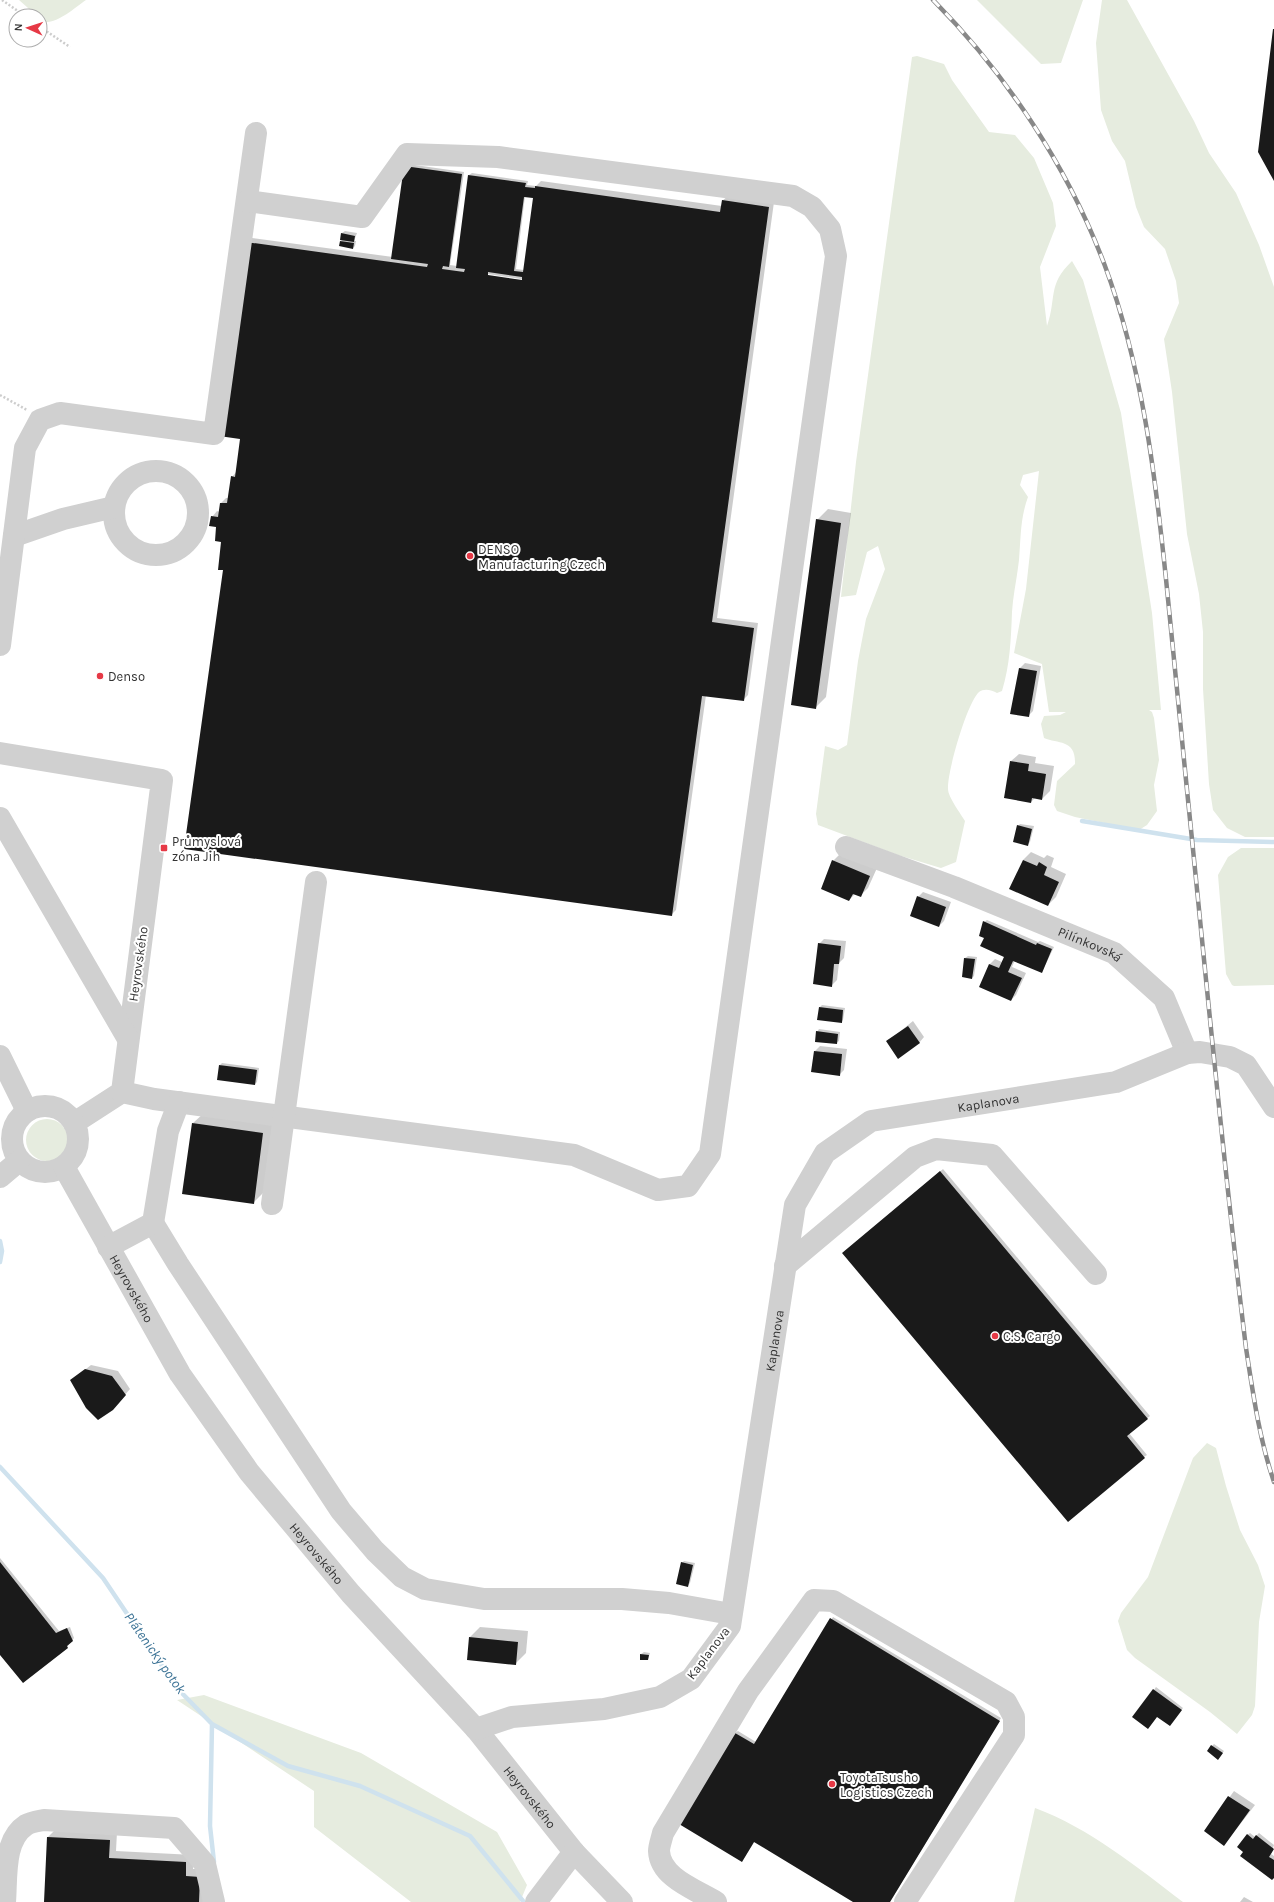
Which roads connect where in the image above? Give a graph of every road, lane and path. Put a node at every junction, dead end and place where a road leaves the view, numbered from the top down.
1 (2, 0) edge
2 (14, 8) edge
3 (48, 32) edge
4 (70, 47) dead end
5 (256, 133) dead end
6 (247, 201) junction
7 (0, 395) edge
8 (40, 420) junction
9 (114, 507) dead end
10 (14, 536) junction
11 (0, 645) edge
12 (0, 753) edge
13 (0, 818) edge
14 (846, 847) dead end
15 (316, 882) dead end
16 (128, 1039) junction
17 (1187, 1053) junction
18 (0, 1056) edge
19 (122, 1092) junction
20 (179, 1102) junction
21 (1274, 1107) edge
22 (27, 1111) junction
23 (284, 1116) junction
24 (74, 1123) junction
25 (19, 1161) junction
26 (64, 1167) junction
27 (0, 1177) edge
28 (272, 1204) dead end
29 (153, 1224) junction
30 (108, 1247) junction
31 (785, 1266) junction
32 (1096, 1274) dead end
33 (731, 1614) junction
34 (476, 1729) junction
35 (574, 1852) junction
36 (5, 1902) edge
37 (214, 1902) edge
38 (536, 1902) edge
39 (622, 1902) edge
40 (716, 1902) edge
41 (905, 1902) edge

1 - 2 path
3 - 4 path
5 - 6 street
6 - 8 street
6 - 23 street
7 - 8 path
8 - 10 street
9 - 10 street
10 - 11 street
12 - 16 street, Heyrovského
13 - 16 street
14 - 17 street, Pilínkovská
15 - 23 street
16 - 19 street, Heyrovského
17 - 21 street
17 - 31 street, Kaplanova
18 - 22 street
19 - 20 street
19 - 24 street
20 - 23 street
20 - 29 street
22 - 24 street
22 - 25 street
23 - 28 street
24 - 26 street
25 - 26 street
25 - 27 street
26 - 30 street, Heyrovského
29 - 30 street
29 - 33 street
30 - 34 street, Heyrovského
31 - 32 street
31 - 33 street, Kaplanova
33 - 34 street, Kaplanova
34 - 35 street, Heyrovského
35 - 38 street
35 - 39 street, Heyrovského
36 - 37 street
40 - 41 street

